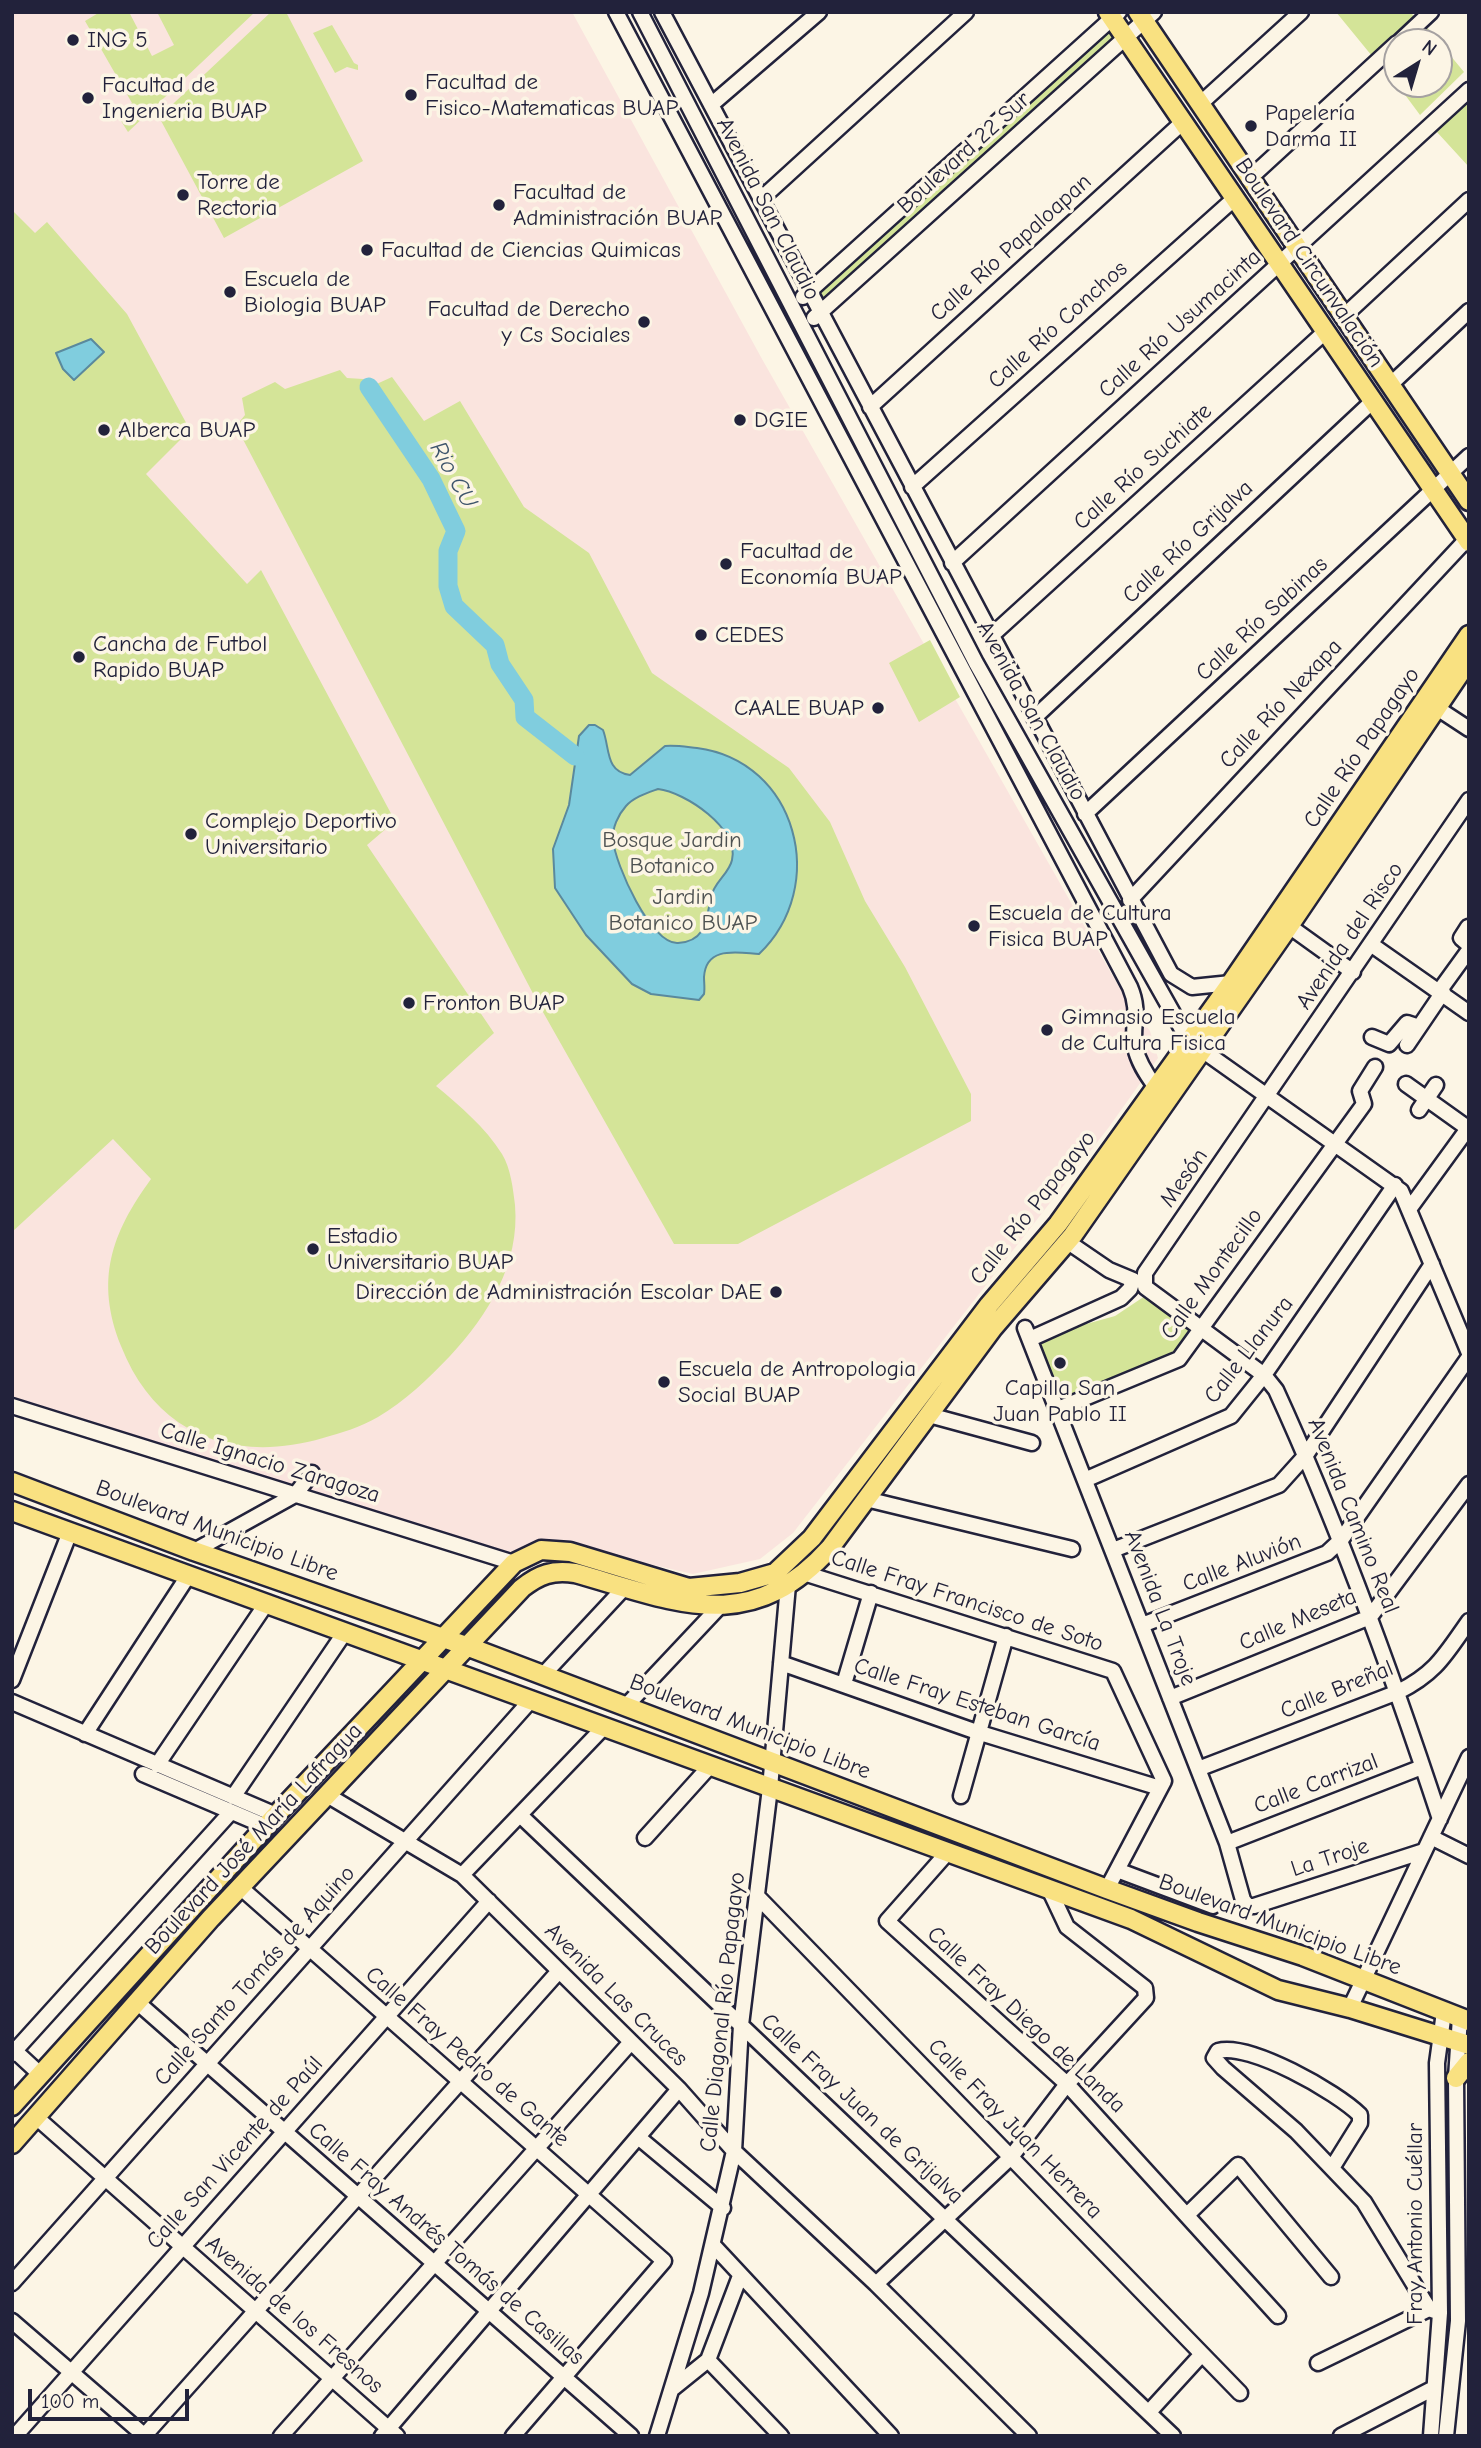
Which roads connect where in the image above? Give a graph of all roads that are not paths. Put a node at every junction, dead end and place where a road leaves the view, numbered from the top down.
1 (617, 12) edge
2 (640, 12) edge
3 (819, 12) edge
4 (966, 12) edge
5 (1301, 12) edge
6 (1431, 12) edge
7 (1113, 14) edge
8 (668, 15) edge
9 (1145, 15) edge
10 (1414, 28) edge
11 (1125, 39) junction
12 (1383, 57) edge
13 (1469, 90) edge
14 (1200, 104) junction
15 (711, 105) junction
16 (668, 110) junction
17 (695, 120) junction
18 (1183, 122) junction
19 (1250, 178) junction
20 (1235, 198) junction
21 (761, 199) junction
22 (1469, 200) edge
23 (887, 222) junction
24 (902, 239) junction
25 (1297, 247) junction
26 (1280, 264) junction
27 (810, 292) junction
28 (793, 307) junction
29 (820, 312) junction
30 (1469, 312) edge
31 (1344, 316) junction
32 (803, 327) junction
33 (1326, 331) junction
34 (1390, 385) junction
35 (1374, 400) junction
36 (875, 402) junction
37 (1469, 456) edge
38 (1450, 474) junction
39 (912, 487) junction
40 (1434, 488) junction
41 (1469, 501) edge
42 (1468, 541) edge
43 (953, 563) junction
44 (1469, 635) edge
45 (991, 636) junction
46 (1469, 660) edge
47 (1437, 708) junction
48 (1034, 718) junction
49 (1469, 729) edge
50 (1469, 801) edge
51 (1085, 814) junction
52 (1073, 832) junction
53 (1097, 838) junction
54 (1080, 890) junction
55 (1130, 900) junction
56 (1112, 907) junction
57 (1289, 926) junction
58 (1468, 927) edge
59 (1372, 945) junction
60 (1469, 947) edge
61 (1353, 972) junction
62 (1231, 983) junction
63 (1441, 991) junction
64 (1469, 1013) edge
65 (1419, 1027) junction
66 (1372, 1037) dead end
67 (1195, 1045) junction
68 (1407, 1045) dead end
69 (1375, 1067) dead end
70 (1406, 1084) dead end
71 (1436, 1084) dead end
72 (1155, 1086) junction
73 (1268, 1096) junction
74 (1422, 1105) junction
75 (1469, 1128) edge
76 (1334, 1142) junction
77 (1395, 1185) junction
78 (1410, 1208) junction
79 (1071, 1238) junction
80 (1432, 1264) junction
81 (1139, 1284) junction
82 (1202, 1329) junction
83 (1028, 1333) joint
84 (1469, 1355) edge
85 (1264, 1375) junction
86 (12, 1406) edge
87 (1059, 1409) junction
88 (929, 1415) junction
89 (1032, 1443) dead end
90 (1306, 1455) junction
91 (312, 1473) dead end
92 (1087, 1479) junction
93 (12, 1482) edge
94 (1469, 1484) edge
95 (295, 1495) junction
96 (866, 1499) junction
97 (12, 1511) edge
98 (70, 1532) junction
99 (1341, 1540) junction
100 (1072, 1549) dead end
101 (1113, 1550) junction
102 (194, 1551) junction
103 (514, 1563) junction
104 (807, 1574) junction
105 (539, 1575) joint
106 (188, 1576) junction
107 (788, 1585) junction
108 (625, 1587) junction
109 (871, 1593) junction
110 (266, 1604) junction
111 (720, 1605) junction
112 (1370, 1616) junction
113 (1469, 1621) edge
114 (1142, 1625) junction
115 (345, 1632) junction
116 (1006, 1636) junction
117 (443, 1637) junction
118 (469, 1647) junction
119 (423, 1659) junction
120 (781, 1663) junction
121 (448, 1668) junction
122 (543, 1675) junction
123 (12, 1680) edge
124 (844, 1685) junction
125 (1398, 1692) junction
126 (1170, 1698) junction
127 (532, 1699) junction
128 (12, 1702) edge
129 (626, 1706) junction
130 (605, 1726) junction
131 (977, 1732) junction
132 (85, 1734) junction
133 (1469, 1757) edge
134 (772, 1762) junction
135 (157, 1765) junction
136 (710, 1766) junction
137 (1422, 1767) junction
138 (1198, 1769) junction
139 (143, 1774) dead end
140 (770, 1788) junction
141 (1160, 1788) junction
142 (327, 1795) junction
143 (961, 1796) dead end
144 (233, 1797) junction
145 (231, 1812) junction
146 (520, 1815) junction
147 (1440, 1819) junction
148 (271, 1821) junction
149 (1431, 1837) junction
150 (645, 1838) dead end
151 (405, 1842) junction
152 (1227, 1843) junction
153 (1424, 1851) junction
154 (948, 1852) junction
155 (1469, 1856) edge
156 (1117, 1870) junction
157 (462, 1875) junction
158 (240, 1887) junction
159 (1107, 1889) junction
160 (1050, 1891) junction
161 (757, 1896) junction
162 (489, 1901) junction
163 (1213, 1906) dead end
164 (1248, 1906) joint
165 (310, 1948) junction
166 (559, 1971) junction
167 (1362, 1980) junction
168 (137, 2002) junction
169 (1350, 2008) junction
170 (387, 2016) junction
171 (1458, 2016) edge
172 (741, 2025) junction
173 (1455, 2040) edge
174 (631, 2042) junction
175 (14, 2053) edge
176 (1469, 2062) edge
177 (207, 2064) junction
178 (41, 2075) junction
179 (1456, 2078) junction
180 (461, 2081) junction
181 (1067, 2084) junction
182 (679, 2089) junction
183 (12, 2106) edge
184 (33, 2120) junction
185 (284, 2132) junction
186 (638, 2137) junction
187 (12, 2144) edge
188 (536, 2148) junction
189 (734, 2151) junction
190 (1011, 2157) junction
191 (1332, 2168) junction
192 (102, 2181) junction
193 (589, 2194) junction
194 (359, 2197) junction
195 (723, 2208) junction
196 (1188, 2214) junction
197 (946, 2219) junction
198 (713, 2245) junction
199 (180, 2250) junction
200 (434, 2263) junction
201 (740, 2276) junction
202 (1331, 2277) dead end
203 (12, 2283) edge
204 (876, 2284) junction
205 (489, 2311) junction
206 (1434, 2311) junction
207 (254, 2315) junction
208 (1278, 2316) dead end
209 (12, 2321) edge
210 (1202, 2354) junction
211 (708, 2360) junction
212 (1318, 2362) dead end
213 (71, 2373) junction
214 (564, 2377) junction
215 (329, 2381) junction
216 (1434, 2388) junction
217 (672, 2389) junction
218 (1240, 2393) dead end
219 (1149, 2412) junction
220 (387, 2434) edge
221 (15, 2436) edge
222 (145, 2436) edge
223 (281, 2436) edge
224 (513, 2436) edge
225 (631, 2436) edge
226 (657, 2436) edge
227 (781, 2436) edge
228 (891, 2436) edge
229 (1030, 2436) edge
230 (1173, 2436) edge
231 (1341, 2436) edge
232 (1431, 2436) edge
233 (1446, 2436) edge

1 - 16 street, Avenida San Claudio
2 - 17 street, Avenida San Claudio
3 - 15 street
4 - 21 street
5 - 14 street
6 - 10 street
7 - 11 main road, Boulevard Circunvalación
7 - 23 street, Boulevard 22 Sur
8 - 15 street, Avenida San Claudio
9 - 11 street, Boulevard 22 Sur
9 - 14 main road, Boulevard Circunvalación
11 - 18 main road, Boulevard Circunvalación
11 - 24 street, Boulevard 22 Sur
12 - 19 street
13 - 25 street, Calle Río Usumacinta
14 - 19 main road, Boulevard Circunvalación
15 - 21 street, Avenida San Claudio
16 - 17 street
16 - 54 street, Avenida San Claudio
17 - 28 street, Avenida San Claudio
18 - 20 main road, Boulevard Circunvalación
18 - 36 street, Calle Río Papaloapan
19 - 25 main road, Boulevard Circunvalación
20 - 26 main road, Boulevard Circunvalación
20 - 39 street, Calle Río Conchos
21 - 27 street, Avenida San Claudio
22 - 31 street
23 - 24 street
23 - 27 street, Boulevard 22 Sur
24 - 29 street, Boulevard 22 Sur
25 - 26 street, Calle Río Usumacinta
25 - 31 main road, Boulevard Circunvalación
26 - 33 main road, Boulevard Circunvalación
26 - 43 street, Calle Río Usumacinta
27 - 28 street, Boulevard 22 Sur
27 - 29 street, Avenida San Claudio
28 - 32 street, Avenida San Claudio
29 - 32 street, Boulevard 22 Sur
29 - 36 street, Avenida San Claudio
30 - 34 street
31 - 34 main road, Boulevard Circunvalación
32 - 52 street, Avenida San Claudio
33 - 35 main road, Boulevard Circunvalación
33 - 45 street, Calle Río Suchiate
34 - 38 main road, Boulevard Circunvalación
35 - 40 main road, Boulevard Circunvalación
35 - 48 street, Calle Río Grijalva
36 - 39 street, Avenida San Claudio
37 - 38 street, Calle Río Sabinas
38 - 40 street, Calle Río Sabinas
38 - 41 main road, Boulevard Circunvalación
39 - 43 street, Avenida San Claudio
40 - 42 main road, Boulevard Circunvalación
40 - 51 street, Calle Río Sabinas
42 - 55 street, Calle Río Nexapa
43 - 45 street, Avenida San Claudio
44 - 62 main road, Calle Río Papagayo
45 - 48 street, Avenida San Claudio
46 - 47 main road, Calle Río Papagayo
47 - 49 street
47 - 57 main road, Calle Río Papagayo
48 - 51 street, Avenida San Claudio
50 - 59 street, Avenida del Risco
51 - 53 street, Avenida San Claudio
52 - 53 street
52 - 56 street, Avenida San Claudio
53 - 55 street, Avenida San Claudio
54 - 56 street
54 - 72 street, Avenida San Claudio
55 - 62 street, Avenida San Claudio
56 - 67 street, Avenida San Claudio
57 - 61 street
57 - 67 main road, Calle Río Papagayo
58 - 60 street
59 - 61 street, Avenida del Risco
59 - 63 street
60 - 63 street
61 - 73 street, Avenida del Risco
62 - 67 main road, Calle Río Papagayo
63 - 64 street
63 - 65 street
65 - 66 street
65 - 68 street
67 - 72 main road, Calle Río Papagayo
67 - 73 street, Avenida San Claudio
67 - 79 main road, Calle Río Papagayo
69 - 76 street, Calle Montecillo
70 - 74 street
71 - 74 street
72 - 103 main road, Calle Río Papagayo
73 - 76 street, Avenida San Claudio
73 - 81 street, Mesón
74 - 75 street
75 - 78 street
76 - 77 street, Avenida San Claudio
76 - 82 street, Calle Montecillo
77 - 78 street, Avenida San Claudio
77 - 85 street, Calle Llanura
78 - 80 street, Avenida San Claudio
79 - 81 street, Avenida Camino Real
79 - 88 main road, Calle Río Papagayo
80 - 84 street, Avenida San Claudio
80 - 90 street
81 - 82 street, Avenida Camino Real
81 - 83 street, Mesón
82 - 85 street, Avenida Camino Real
82 - 87 street, Calle Montecillo
83 - 87 street, Avenida La Troje
84 - 99 street, Calle Aluvión
85 - 90 street, Avenida Camino Real
85 - 92 street, Calle Llanura
86 - 95 street, Calle Ignacio Zaragoza
87 - 92 street, Avenida La Troje
88 - 89 street
88 - 96 main road, Calle Río Papagayo
90 - 99 street, Avenida Camino Real
90 - 101 street
91 - 95 street
92 - 101 street, Avenida La Troje
93 - 102 main road, Boulevard Municipio Libre
94 - 112 street, Calle Meseta
95 - 102 street
95 - 103 street, Calle Ignacio Zaragoza
96 - 100 street
96 - 104 main road, Calle Río Papagayo
97 - 98 main road, Boulevard Municipio Libre
98 - 106 main road, Boulevard Municipio Libre
98 - 123 street
99 - 112 street, Avenida Camino Real
99 - 114 street, Calle Aluvión
101 - 114 street, Avenida La Troje
102 - 117 main road, Boulevard Municipio Libre
103 - 117 main road, Boulevard José María Lafragua
104 - 107 main road, Calle Río Papagayo
104 - 109 street, Calle Fray Francisco de Soto
105 - 108 main road, Calle Río Papagayo
105 - 118 main road, Boulevard José María Lafragua
106 - 110 main road, Boulevard Municipio Libre
106 - 132 street
107 - 111 main road, Calle Río Papagayo
107 - 120 street, Calle Diagonal Río Papagayo
108 - 111 main road, Calle Río Papagayo
108 - 122 street
109 - 116 street, Calle Fray Francisco de Soto
109 - 124 street
110 - 115 main road, Boulevard Municipio Libre
110 - 135 street
111 - 129 street
112 - 125 street, Avenida Camino Real
112 - 126 street, Calle Meseta
113 - 125 street, Calle Breñal
114 - 126 street, Avenida La Troje
115 - 119 main road, Boulevard Municipio Libre
115 - 144 street
116 - 131 street
116 - 141 street, Calle Fray Francisco de Soto
117 - 118 main road, Boulevard Municipio Libre
117 - 119 main road, Boulevard José María Lafragua
118 - 121 main road, Boulevard José María Lafragua
118 - 122 main road, Boulevard Municipio Libre
119 - 121 main road, Boulevard Municipio Libre
119 - 148 main road, Boulevard José María Lafragua
120 - 124 street, Calle Fray Esteban García
120 - 134 street, Calle Diagonal Río Papagayo
121 - 127 main road, Boulevard Municipio Libre
121 - 142 main road, Boulevard José María Lafragua
122 - 129 main road, Boulevard Municipio Libre
124 - 131 street, Calle Fray Esteban García
125 - 137 street, Avenida Camino Real
125 - 138 street, Calle Breñal
126 - 138 street, Avenida La Troje
127 - 130 main road, Boulevard Municipio Libre
127 - 151 street, Calle Santo Tomás de Aquino
128 - 132 street
129 - 134 main road, Boulevard Municipio Libre
130 - 136 main road, Boulevard Municipio Libre
130 - 146 street
131 - 141 street, Calle Fray Esteban García
131 - 143 street
132 - 135 street
133 - 147 street
134 - 140 street, Calle Diagonal Río Papagayo
134 - 159 main road, Boulevard Municipio Libre
135 - 144 street
136 - 140 main road, Boulevard Municipio Libre
136 - 150 street
137 - 147 street, Avenida Camino Real
137 - 152 street, Calle Carrizal
138 - 152 street, Avenida La Troje
139 - 145 street, Boulevard José María Lafragua
140 - 154 main road, Boulevard Municipio Libre
140 - 161 street, Calle Diagonal Río Papagayo
141 - 156 street
142 - 151 street, Avenida Las Cruces
142 - 158 main road, Boulevard José María Lafragua
144 - 148 street
145 - 148 street
145 - 175 street, Boulevard José María Lafragua
146 - 157 street
146 - 172 street, Calle Fray Juan de Grijalva
147 - 149 street
148 - 178 main road, Boulevard José María Lafragua
149 - 153 street
149 - 155 street
151 - 157 street, Avenida Las Cruces
151 - 165 street, Calle Santo Tomás de Aquino
152 - 164 street, Avenida La Troje
153 - 164 street, La Troje
153 - 167 street
154 - 160 main road, Boulevard Municipio Libre
154 - 181 street, Calle Fray Diego de Landa
156 - 159 street
156 - 163 street
157 - 162 street, Avenida Las Cruces
158 - 165 street, Calle Fray Pedro de Gante
158 - 168 main road, Boulevard José María Lafragua
159 - 167 main road, Boulevard Municipio Libre
160 - 169 main road, Boulevard Municipio Libre
160 - 181 street
161 - 172 street, Calle Diagonal Río Papagayo
161 - 190 street, Calle Fray Juan Herrera
162 - 166 street, Avenida Las Cruces
162 - 170 street, Calle San Vicente de Paúl
165 - 170 street, Calle Fray Pedro de Gante
165 - 177 street, Calle Santo Tomás de Aquino
166 - 174 street, Avenida Las Cruces
166 - 180 street
167 - 169 street
167 - 171 main road, Boulevard Municipio Libre
168 - 177 street, Calle Fray Andrés Tomás de Casillas
168 - 184 main road, Boulevard José María Lafragua
169 - 173 main road, Boulevard Municipio Libre
170 - 180 street, Calle Fray Pedro de Gante
170 - 185 street, Calle San Vicente de Paúl
171 - 173 street, Fray Antonio Cuéllar
172 - 189 street, Calle Diagonal Río Papagayo
172 - 197 street, Calle Fray Juan de Grijalva
173 - 179 street, Fray Antonio Cuéllar
173 - 206 street, Fray Antonio Cuéllar
174 - 182 street, Avenida Las Cruces
174 - 188 street
175 - 178 street
176 - 179 main road
177 - 185 street, Calle Fray Andrés Tomás de Casillas
177 - 192 street, Calle Santo Tomás de Aquino
178 - 183 main road, Boulevard José María Lafragua
179 - 233 street, Fray Antonio Cuéllar
180 - 188 street, Calle Fray Pedro de Gante
180 - 194 street
181 - 190 street
181 - 196 street, Calle Fray Diego de Landa
182 - 186 street
182 - 189 street, Avenida Las Cruces
184 - 187 main road, Boulevard José María Lafragua
184 - 192 street, Avenida de los Fresnos
185 - 194 street, Calle Fray Andrés Tomás de Casillas
185 - 199 street, Calle San Vicente de Paúl
186 - 193 street
186 - 195 street
188 - 193 street, Calle Fray Pedro de Gante
188 - 200 street
189 - 195 street, Calle Diagonal Río Papagayo
189 - 204 street, Avenida Las Cruces
190 - 197 street
190 - 210 street, Calle Fray Juan Herrera
191 - 191 street
191 - 206 street
192 - 199 street, Avenida de los Fresnos
192 - 203 street, Calle Santo Tomás de Aquino
193 - 205 street
193 - 214 street, Calle Fray Pedro de Gante
194 - 200 street, Calle Fray Andrés Tomás de Casillas
194 - 207 street
195 - 198 street, Calle Diagonal Río Papagayo
196 - 202 street
196 - 208 street, Calle Fray Diego de Landa
197 - 204 street
197 - 219 street, Calle Fray Juan de Grijalva
198 - 201 street
198 - 217 street, Calle Diagonal Río Papagayo
199 - 207 street, Avenida de los Fresnos
199 - 213 street, Calle San Vicente de Paúl
200 - 205 street, Calle Fray Andrés Tomás de Casillas
200 - 215 street
201 - 211 street
201 - 228 street
204 - 229 street, Avenida Las Cruces
205 - 214 street, Calle Fray Andrés Tomás de Casillas
205 - 220 street
206 - 212 street
206 - 216 street, Fray Antonio Cuéllar
207 - 215 street, Avenida de los Fresnos
207 - 222 street
209 - 213 street
210 - 218 street, Calle Fray Juan Herrera
210 - 219 street
211 - 217 street
211 - 227 street
213 - 221 street, Calle San Vicente de Paúl
213 - 222 street
214 - 224 street
214 - 225 street, Calle Fray Andrés Tomás de Casillas
215 - 220 street, Avenida de los Fresnos
215 - 223 street
216 - 231 street
216 - 232 street, Fray Antonio Cuéllar
217 - 226 street, Calle Diagonal Río Papagayo
219 - 230 street, Calle Fray Juan de Grijalva

